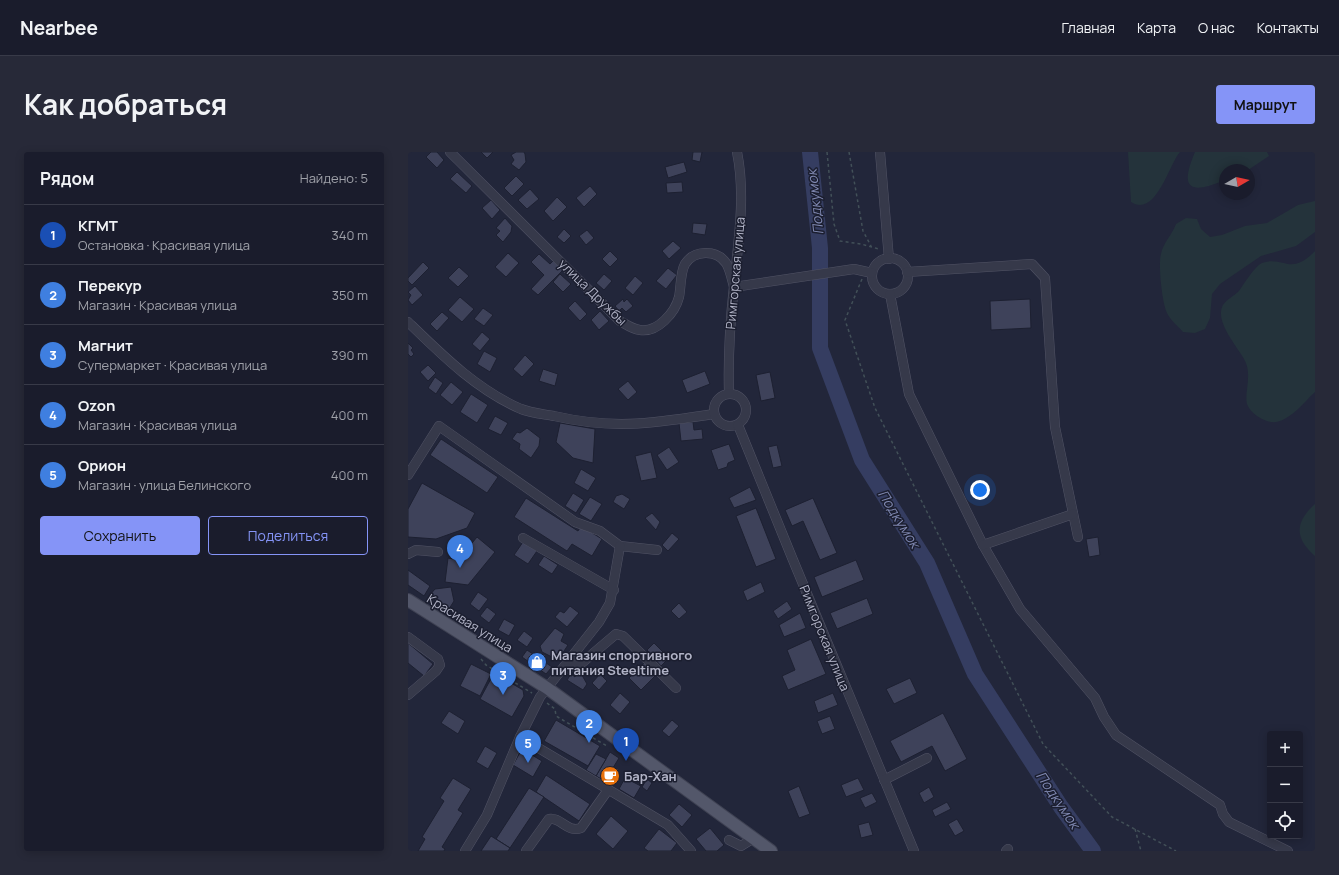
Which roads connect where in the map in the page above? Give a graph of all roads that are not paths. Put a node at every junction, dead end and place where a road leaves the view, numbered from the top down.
1 (450, 152) edge
2 (737, 152) edge
3 (880, 152) edge
4 (886, 259) junction
5 (869, 272) junction
6 (907, 272) junction
7 (734, 287) junction
8 (890, 294) junction
9 (408, 322) edge
10 (730, 393) junction
11 (714, 414) junction
12 (738, 425) junction
13 (408, 475) edge
14 (1073, 514) junction
15 (1078, 537) dead end
16 (523, 538) dead end
17 (983, 545) junction
18 (620, 546) junction
19 (658, 550) dead end
20 (438, 552) dead end
21 (408, 554) edge
22 (614, 590) junction
23 (409, 602) edge
24 (408, 637) edge
25 (559, 672) junction
26 (676, 688) dead end
27 (543, 693) junction
28 (408, 695) edge
29 (520, 738) junction
30 (927, 758) dead end
31 (884, 780) junction
32 (608, 790) junction
33 (754, 838) junction
34 (729, 840) dead end
35 (465, 851) edge
36 (526, 851) edge
37 (691, 851) edge
38 (771, 851) edge
39 (914, 851) edge
40 (1288, 851) edge

1 - 7 street, улица Дружбы
2 - 7 street, Римгорская улица
3 - 4 street
4 - 5 street
4 - 6 street
5 - 7 street
5 - 8 street
6 - 8 street
6 - 14 street
7 - 10 street, Римгорская улица
8 - 17 street
9 - 11 street
10 - 11 street
10 - 12 street
11 - 12 street
12 - 31 street, Римгорская улица
13 - 18 street
14 - 15 street
14 - 17 street
16 - 22 street
17 - 40 street
18 - 19 street
18 - 22 street
20 - 21 street
22 - 25 street
23 - 27 main road, Красивая улица
24 - 28 street
25 - 26 street
25 - 27 street
27 - 29 street
27 - 33 main road, Красивая улица
29 - 32 street
29 - 35 street
30 - 31 street
31 - 39 street, Римгорская улица
32 - 36 street
32 - 37 street
33 - 34 street
33 - 38 main road, Красивая улица

